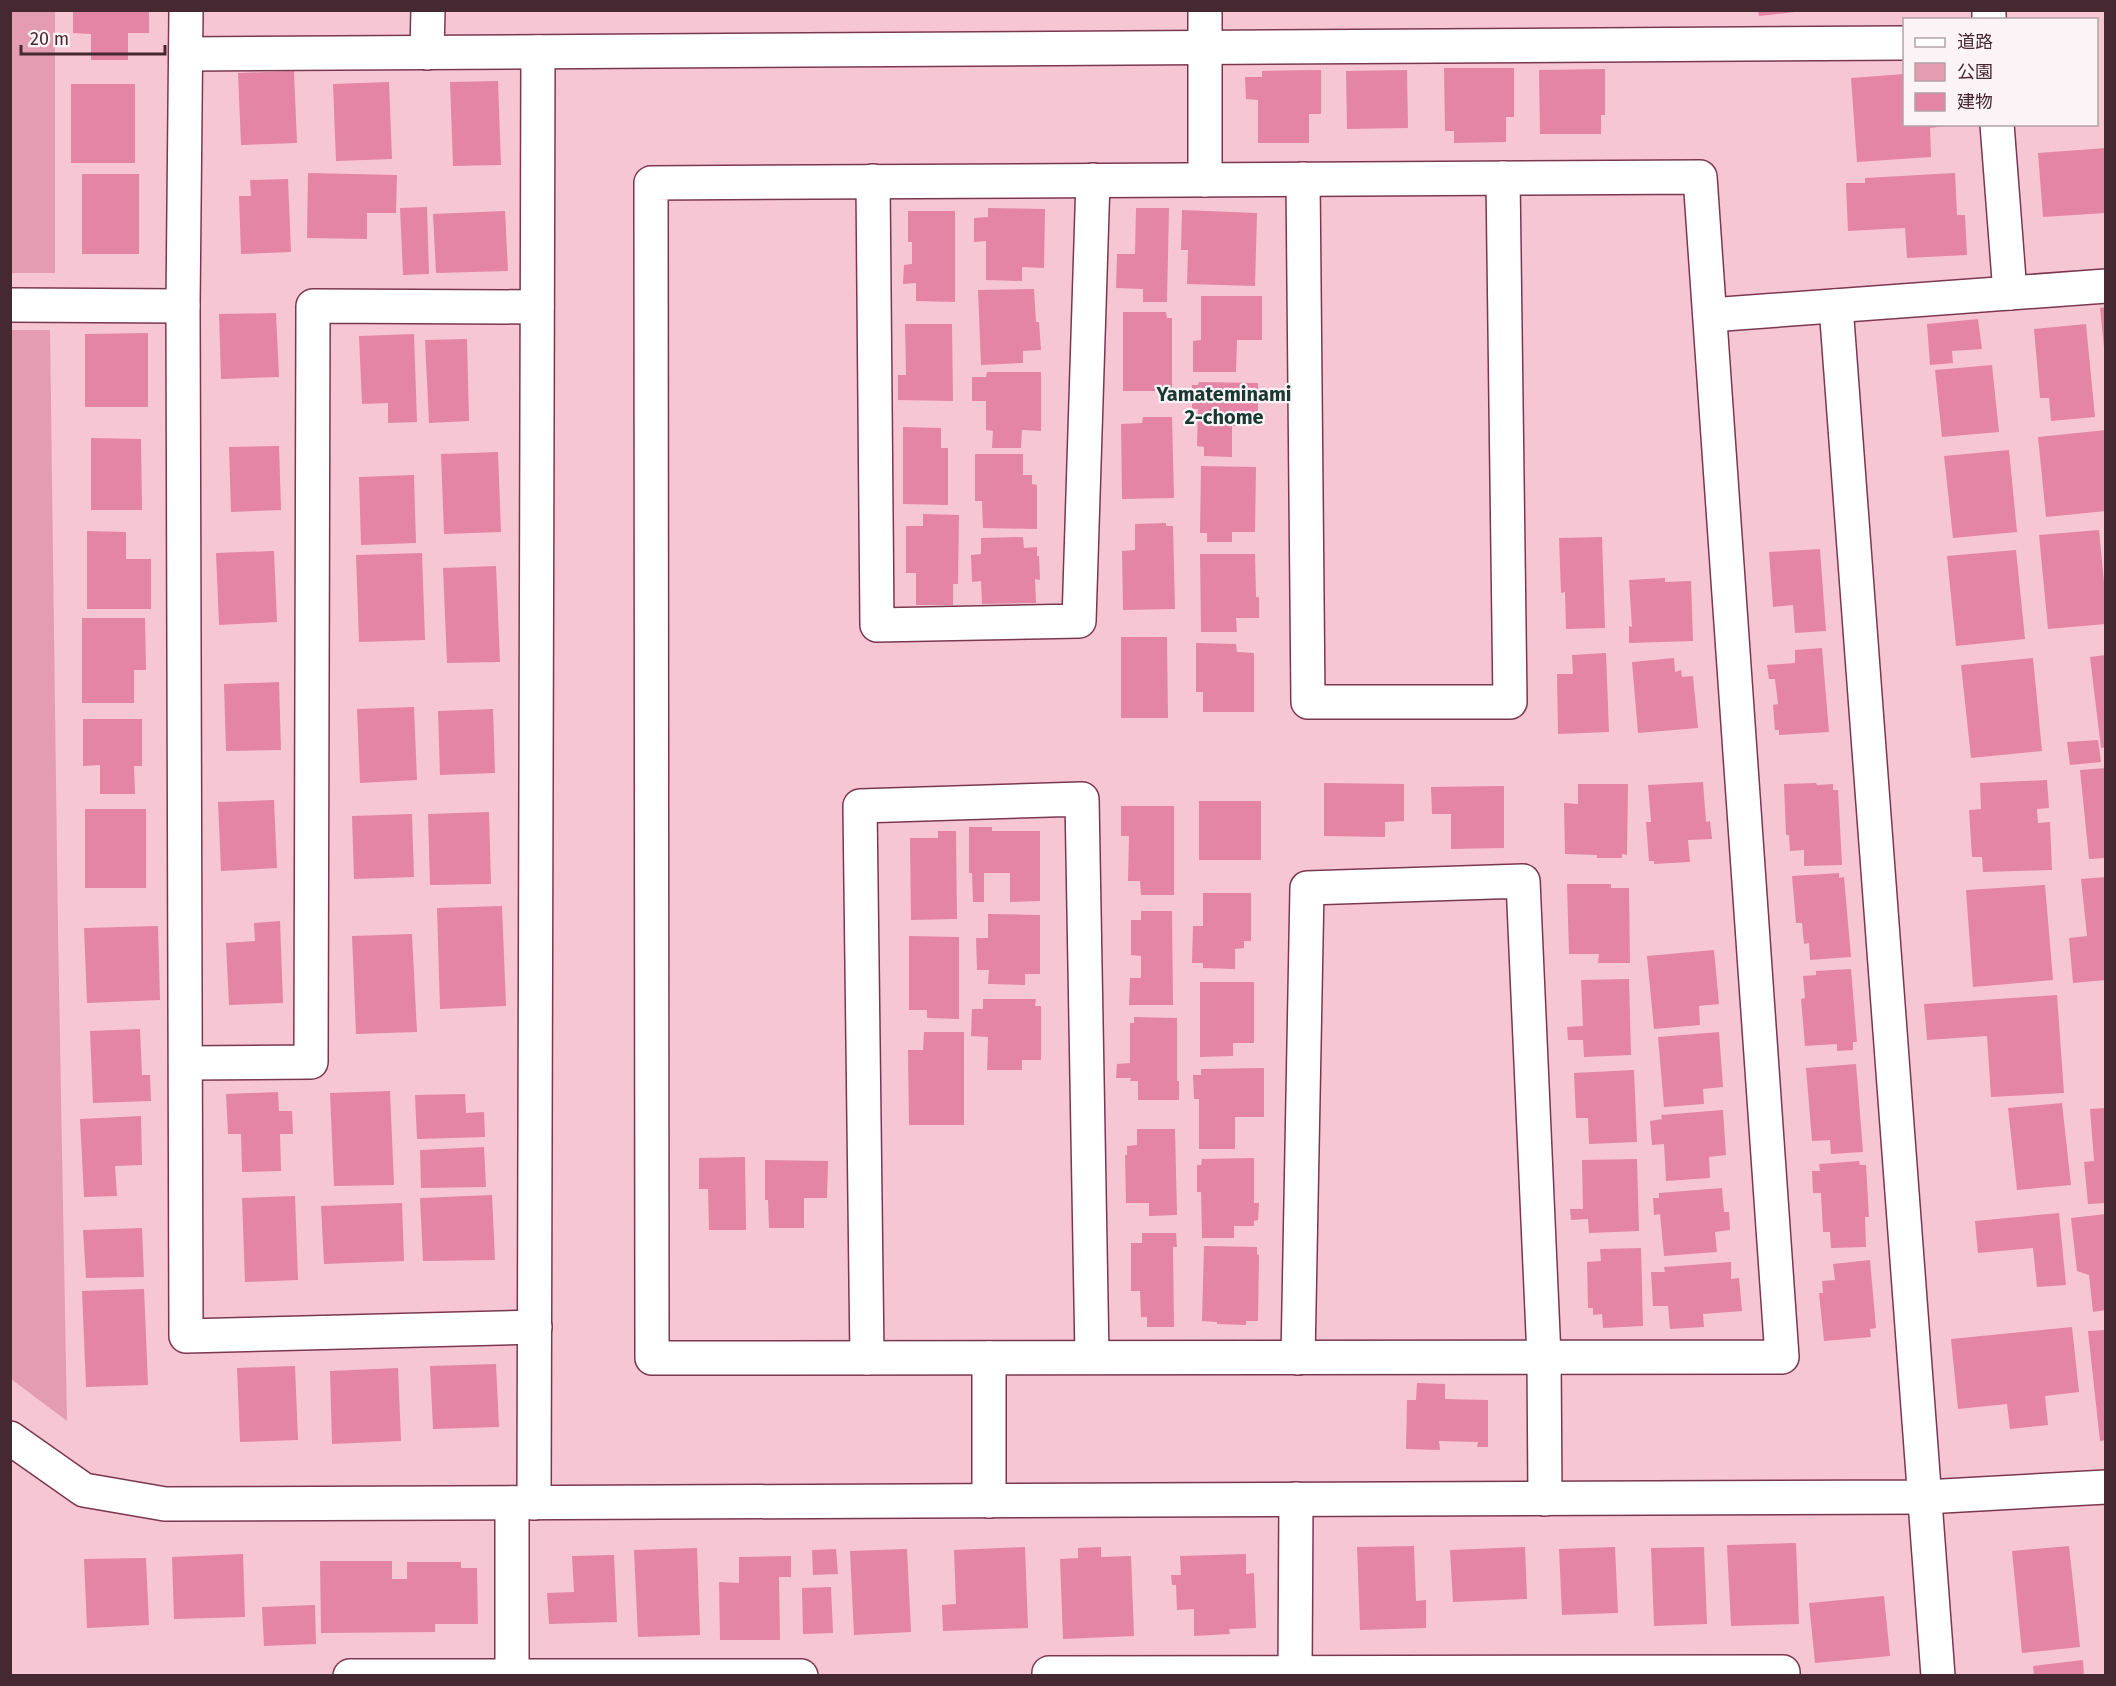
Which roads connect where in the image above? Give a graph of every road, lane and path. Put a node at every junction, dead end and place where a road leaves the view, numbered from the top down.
1 (186, 10) edge
2 (428, 10) edge
3 (1205, 10) edge
4 (1903, 43) edge
5 (1205, 47) junction
6 (538, 52) junction
7 (427, 53) junction
8 (186, 54) junction
9 (1997, 126) edge
10 (1503, 178) junction
11 (1303, 179) junction
12 (1093, 180) junction
13 (1205, 180) junction
14 (873, 181) junction
15 (2106, 286) edge
16 (2010, 293) junction
17 (10, 305) edge
18 (183, 306) junction
19 (1836, 306) junction
20 (537, 307) junction
21 (1710, 315) junction
22 (186, 1063) junction
23 (535, 1327) junction
24 (1092, 1357) junction
25 (1544, 1357) junction
26 (867, 1358) junction
27 (989, 1358) junction
28 (1298, 1358) junction
29 (10, 1438) edge
30 (2106, 1487) edge
31 (1925, 1497) junction
32 (1296, 1499) junction
33 (1545, 1499) junction
34 (989, 1501) junction
35 (523, 1503) junction
36 (1295, 1673) junction
37 (1561, 1674) edge
38 (512, 1675) edge
39 (350, 1676) edge
40 (801, 1676) edge
41 (1049, 1676) edge
42 (1783, 1676) edge
43 (1938, 1676) edge

1 - 8 street
2 - 7 street
3 - 5 street
4 - 5 street
5 - 6 street
5 - 13 street
6 - 7 street
6 - 20 street
7 - 8 street
8 - 18 street
9 - 16 street
10 - 11 street
10 - 11 street
10 - 21 street
11 - 13 street
12 - 13 street
12 - 14 street
12 - 14 street
14 - 26 street
15 - 16 street
16 - 19 street
17 - 18 street
18 - 22 street
19 - 21 street
19 - 31 street
20 - 22 street
20 - 23 street
21 - 25 street
22 - 23 street
23 - 35 street
24 - 26 street
24 - 27 street
24 - 28 street
25 - 28 street
25 - 28 street
25 - 33 street
26 - 27 street
27 - 34 street
29 - 35 street
30 - 31 street
31 - 33 street
31 - 43 street
32 - 33 street
32 - 34 street
32 - 36 street
34 - 35 street
35 - 38 street
36 - 37 street
36 - 41 street
37 - 42 street
38 - 39 street
38 - 40 street

